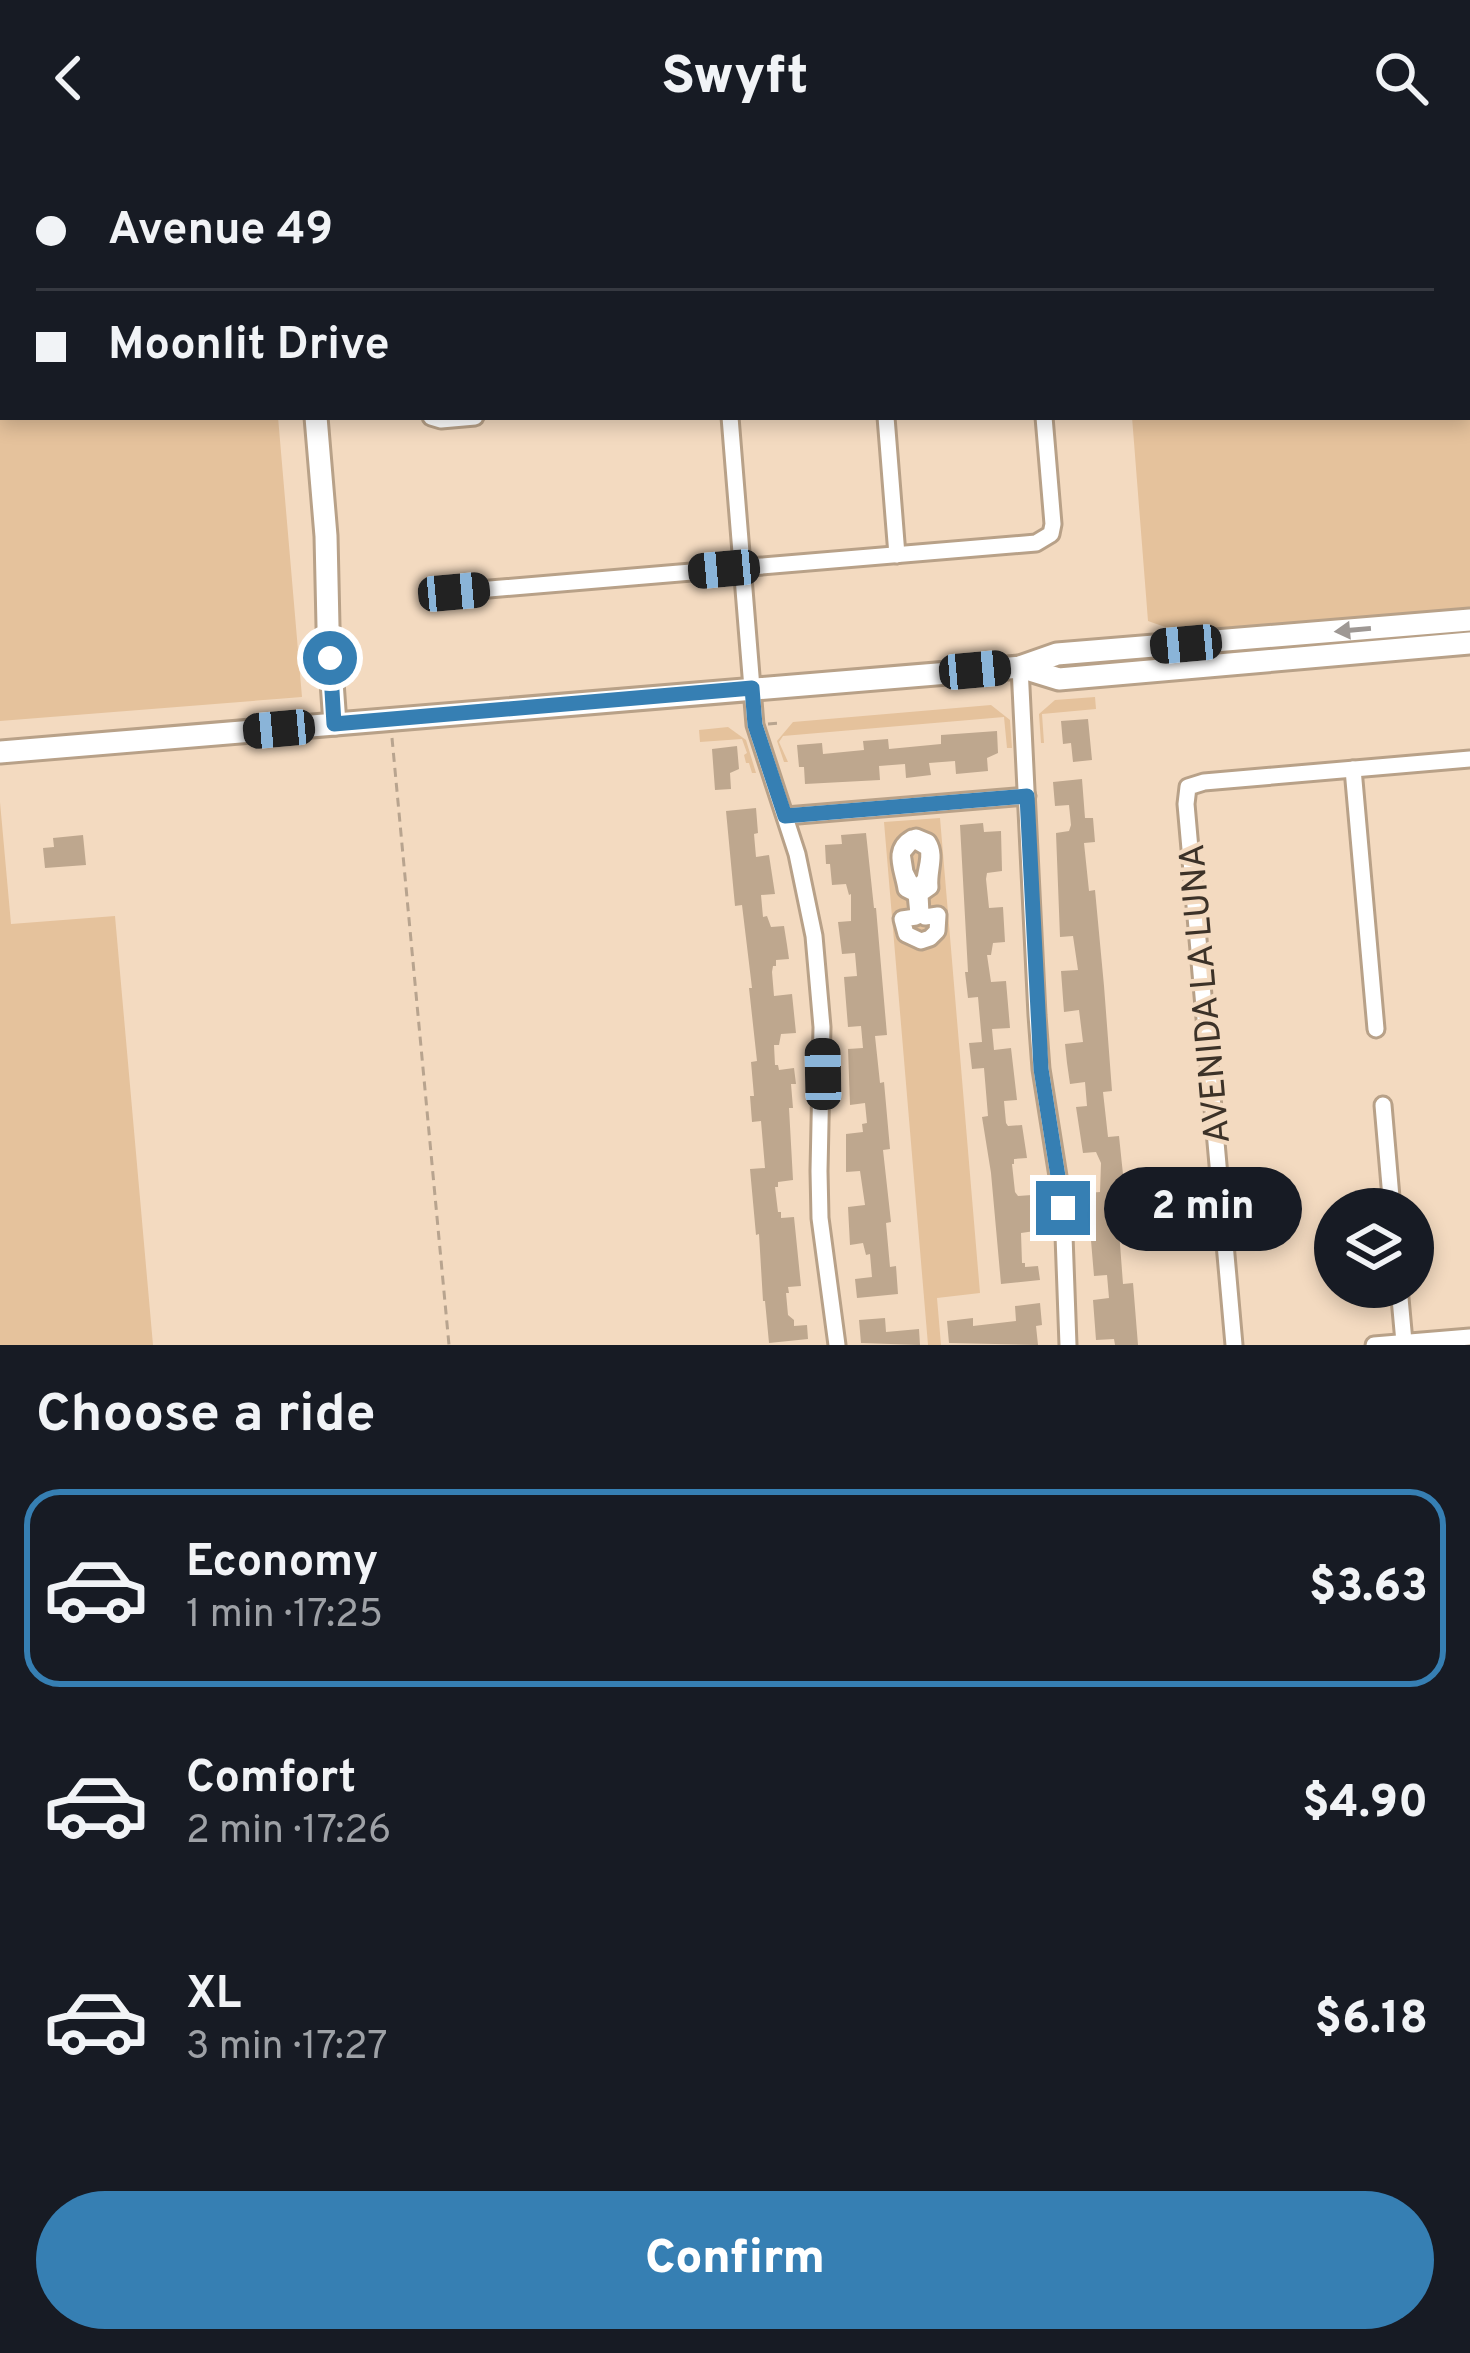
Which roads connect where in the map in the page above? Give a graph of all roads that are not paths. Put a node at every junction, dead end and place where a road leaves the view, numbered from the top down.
1 (316, 420) edge
2 (730, 420) edge
3 (886, 420) edge
4 (1044, 420) edge
5 (897, 555) junction
6 (742, 568) junction
7 (454, 592) dead end
8 (1470, 620) edge
9 (1470, 643) edge
10 (1019, 667) junction
11 (752, 688) junction
12 (334, 724) junction
13 (0, 752) edge
14 (1470, 759) edge
15 (1353, 769) junction
16 (1027, 796) junction
17 (785, 816) junction
18 (926, 875) joint
19 (1376, 1029) dead end
20 (1383, 1105) dead end
21 (1390, 1188) edge
22 (1401, 1308) edge
23 (1470, 1337) edge
24 (1404, 1342) edge
25 (836, 1345) edge
26 (1068, 1345) edge
27 (1234, 1345) edge
28 (1374, 1345) edge

1 - 12 street
2 - 6 street
3 - 5 street
4 - 5 street
5 - 6 street
6 - 7 street
6 - 11 street
8 -> 10 street
9 - 10 street
10 - 11 street
10 - 16 street
11 - 12 street
11 - 17 street
12 - 13 street
14 - 15 street
15 - 19 street
15 - 27 street, AVENIDA LA LUNA
16 - 17 street
16 - 26 street
17 - 25 street
18 - 18 street
20 - 21 street
22 - 24 street
23 - 24 street
24 - 28 street

